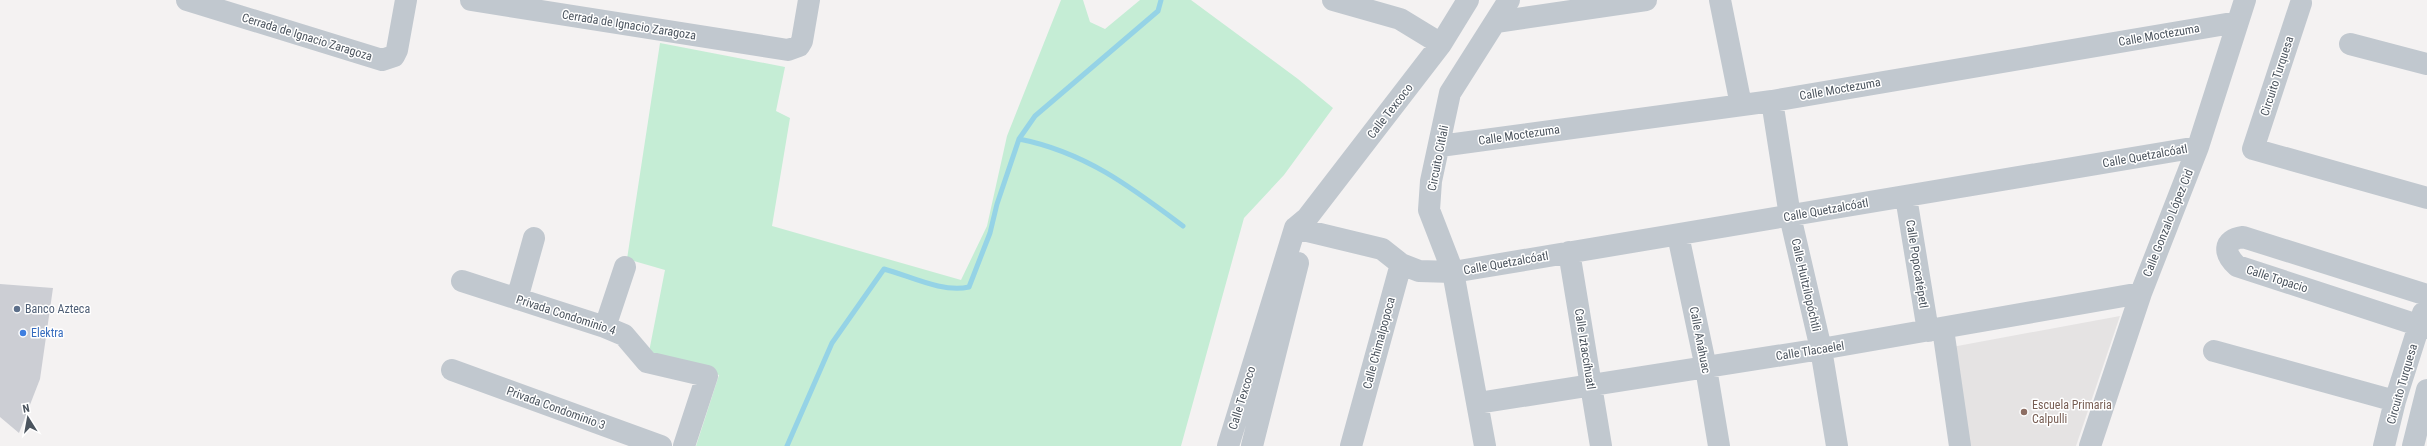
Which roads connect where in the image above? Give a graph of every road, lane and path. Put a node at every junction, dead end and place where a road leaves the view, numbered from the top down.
1 (187, 0) edge
2 (406, 0) edge
3 (471, 0) edge
4 (809, 0) edge
5 (1333, 0) edge
6 (1468, 0) edge
7 (1509, 0) edge
8 (1646, 0) edge
9 (1720, 0) edge
10 (2245, 0) edge
11 (2301, 3) dead end
12 (1496, 22) junction
13 (2238, 22) junction
14 (1441, 44) junction
15 (2350, 44) dead end
16 (2427, 64) edge
17 (1772, 101) junction
18 (1741, 105) junction
19 (1440, 146) junction
20 (2198, 147) junction
21 (1906, 197) junction
22 (2427, 198) edge
23 (1790, 216) junction
24 (1303, 226) junction
25 (1678, 235) junction
26 (534, 238) dead end
27 (1569, 252) junction
28 (1401, 264) junction
29 (625, 266) dead end
30 (1453, 272) junction
31 (462, 281) dead end
32 (2141, 293) junction
33 (2427, 295) edge
34 (2427, 298) edge
35 (517, 299) junction
36 (605, 327) junction
37 (2423, 327) edge
38 (1935, 330) junction
39 (1821, 349) junction
40 (2214, 351) dead end
41 (1706, 368) junction
42 (452, 370) dead end
43 (1591, 386) junction
44 (2427, 390) edge
45 (2395, 401) junction
46 (1478, 402) junction
47 (2425, 413) edge
48 (1356, 439) edge
49 (660, 446) edge
50 (684, 446) edge
51 (1228, 446) edge
52 (1252, 446) edge
53 (1485, 446) edge
54 (1602, 446) edge
55 (1719, 446) edge
56 (1837, 446) edge
57 (1960, 446) edge
58 (2090, 446) edge
59 (2384, 446) edge
60 (2413, 446) edge

1 - 2 street, Cerrada de Ignacio Zaragoza
3 - 4 street, Cerrada de Ignacio Zaragoza
5 - 14 street
6 - 14 street, Calle Texcoco
7 - 12 street, Circuito Citlali
8 - 12 street
9 - 18 street
10 - 13 street, Calle Gonzalo López Cid
11 - 22 street, Circuito Turquesa
12 - 19 street, Circuito Citlali
13 - 17 street, Calle Moctezuma
13 - 20 street, Calle Gonzalo López Cid
14 - 24 street, Calle Texcoco
15 - 16 street
17 - 18 street, Calle Moctezuma
17 - 23 street, Calle Huitzilopóchtli
18 - 19 street, Calle Moctezuma
19 - 30 street, Circuito Citlali
20 - 21 street, Calle Quetzalcóatl
20 - 32 street, Calle Gonzalo López Cid
21 - 23 street, Calle Quetzalcóatl
21 - 38 street, Calle Popocatépetl
23 - 25 street, Calle Quetzalcóatl
23 - 39 street, Calle Huitzilopóchtli
24 - 28 street
24 - 51 street, Calle Texcoco
24 - 52 street, Calle Texcoco
25 - 27 street, Calle Quetzalcóatl
25 - 41 street, Calle Anáhuac
26 - 35 street
27 - 30 street, Calle Quetzalcóatl
27 - 43 street, Calle Iztaccíhuatl
28 - 30 street, Calle Quetzalcóatl
28 - 48 street, Calle Chimalpopoca
29 - 36 street
30 - 46 street, Circuito Citlali
31 - 35 street, Privada Condominio 4
32 - 38 street, Calle Tlacaelel
32 - 58 street, Calle Gonzalo López Cid
33 - 37 street, Calle Topacio
34 - 37 street, Circuito Turquesa
35 - 36 street, Privada Condominio 4
36 - 50 street, Privada Condominio 4
37 - 45 street, Circuito Turquesa
38 - 39 street, Calle Tlacaelel
38 - 57 street, Calle Popocatépetl
39 - 41 street, Calle Tlacaelel
39 - 56 street, Calle Huitzilopóchtli
40 - 45 street
41 - 43 street, Calle Tlacaelel
41 - 55 street, Calle Anáhuac
42 - 49 street, Privada Condominio 3
43 - 46 street, Calle Tlacaelel
43 - 54 street, Calle Iztaccíhuatl
44 - 47 street
45 - 59 street, Circuito Turquesa
46 - 53 street, Circuito Citlali
47 - 60 street

